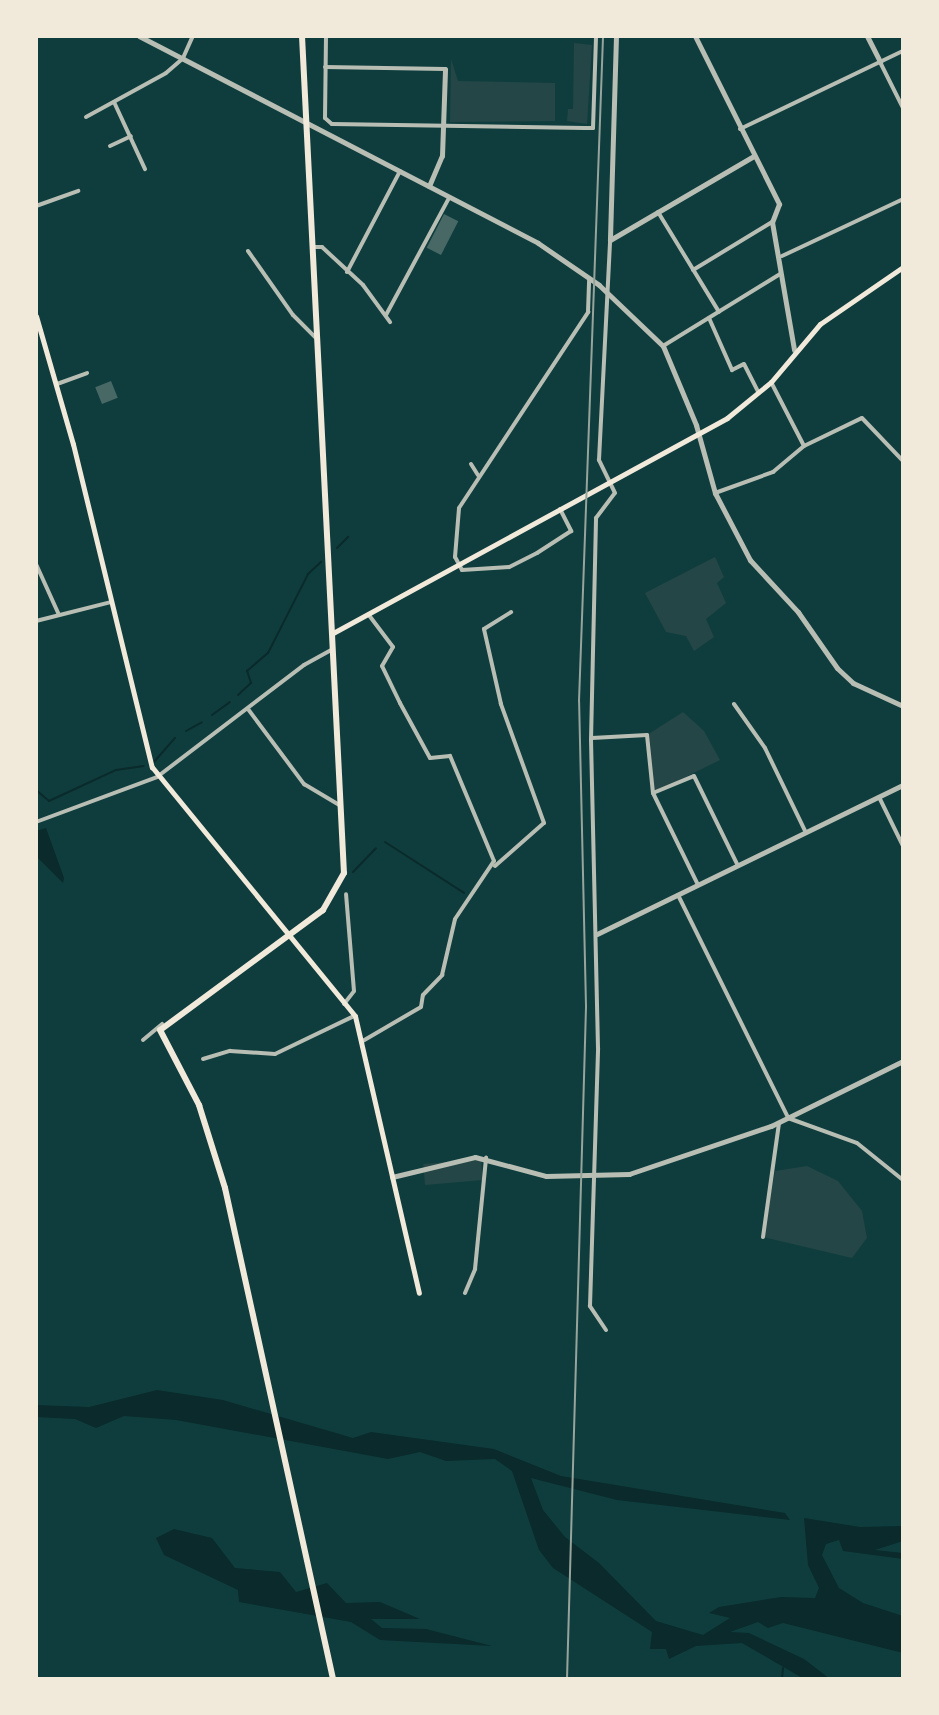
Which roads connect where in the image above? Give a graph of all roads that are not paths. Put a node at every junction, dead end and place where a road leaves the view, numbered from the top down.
1 (139, 36) edge
2 (193, 36) edge
3 (302, 36) edge
4 (326, 36) edge
5 (596, 36) edge
6 (616, 36) edge
7 (695, 36) edge
8 (867, 36) edge
9 (903, 51) edge
10 (183, 58) junction
11 (880, 62) junction
12 (325, 67) junction
13 (445, 69) joint
14 (114, 102) junction
15 (903, 108) edge
16 (86, 117) dead end
17 (329, 121) junction
18 (307, 122) junction
19 (444, 126) junction
20 (740, 129) junction
21 (323, 130) junction
22 (131, 136) junction
23 (110, 146) dead end
24 (754, 156) junction
25 (145, 169) dead end
26 (400, 171) junction
27 (429, 186) junction
28 (78, 191) dead end
29 (450, 197) junction
30 (903, 199) edge
31 (36, 206) edge
32 (658, 212) junction
33 (772, 222) junction
34 (610, 240) junction
35 (314, 247) junction
36 (248, 251) dead end
37 (782, 256) junction
38 (903, 267) edge
39 (693, 270) junction
40 (347, 272) junction
41 (781, 273) junction
42 (589, 279) junction
43 (609, 294) junction
44 (719, 312) junction
45 (386, 315) junction
46 (36, 316) edge
47 (709, 318) junction
48 (390, 322) dead end
49 (319, 338) junction
50 (663, 346) junction
51 (794, 350) junction
52 (87, 373) dead end
53 (771, 382) junction
54 (57, 384) junction
55 (759, 394) junction
56 (699, 434) junction
57 (804, 446) junction
58 (902, 458) edge
59 (471, 464) dead end
60 (478, 475) junction
61 (610, 482) junction
62 (715, 493) junction
63 (560, 509) junction
64 (36, 564) edge
65 (458, 564) junction
66 (112, 601) junction
67 (511, 612) dead end
68 (368, 614) junction
69 (59, 615) junction
70 (36, 621) edge
71 (333, 633) junction
72 (334, 650) junction
73 (734, 704) dead end
74 (903, 706) edge
75 (247, 708) junction
76 (592, 738) junction
77 (157, 777) junction
78 (903, 785) edge
79 (653, 793) junction
80 (879, 797) junction
81 (341, 806) junction
82 (36, 822) edge
83 (806, 833) junction
84 (903, 846) edge
85 (738, 866) junction
86 (493, 868) junction
87 (698, 885) junction
88 (346, 894) dead end
89 (678, 895) junction
90 (597, 934) junction
91 (290, 936) junction
92 (344, 1004) junction
93 (355, 1016) junction
94 (162, 1024) junction
95 (143, 1040) dead end
96 (361, 1042) junction
97 (203, 1059) dead end
98 (903, 1061) edge
99 (788, 1118) junction
100 (779, 1123) junction
101 (486, 1157) junction
102 (391, 1177) junction
103 (593, 1177) junction
104 (903, 1180) edge
105 (763, 1237) dead end
106 (419, 1293) dead end
107 (465, 1293) dead end
108 (606, 1330) dead end
109 (333, 1679) edge

1 - 10 street
2 - 10 street
3 - 18 highway
4 - 12 street
5 - 19 street
6 - 34 street
7 - 20 street
8 - 11 street
9 - 11 street
10 - 14 street
10 - 18 street
11 - 15 street
11 - 20 street
12 - 13 street
12 - 17 street
13 - 19 street
14 - 16 street
14 - 22 street
17 - 19 street
17 - 21 street
18 - 21 street
18 - 35 highway
19 - 27 street
20 - 24 street
21 - 26 street
22 - 23 street
22 - 25 street
24 - 32 street
24 - 33 street
26 - 27 street
26 - 40 street
27 - 29 street
28 - 31 street
29 - 42 street
29 - 45 street
30 - 37 street
32 - 34 street
32 - 39 street
33 - 37 street
33 - 39 street
34 - 43 street
35 - 40 street
35 - 49 highway
36 - 49 street
37 - 41 street
38 - 51 main road
39 - 44 street
40 - 45 street
41 - 44 street
41 - 51 street
42 - 43 street
42 - 60 street
43 - 50 street
43 - 61 street
44 - 47 street
45 - 48 street
46 - 54 main road
47 - 50 street
47 - 55 street
49 - 71 highway
50 - 56 street
51 - 53 main road
52 - 54 street
53 - 55 main road
53 - 57 street
54 - 66 main road
55 - 56 main road
56 - 61 main road
56 - 62 street
57 - 58 street
57 - 62 street
59 - 60 street
60 - 65 street
61 - 63 main road
61 - 76 street
62 - 74 street
63 - 65 main road
63 - 65 street
64 - 69 street
65 - 68 main road
66 - 69 street
66 - 77 main road
67 - 86 street
68 - 71 main road
68 - 86 street
69 - 70 street
71 - 72 highway
72 - 75 street
72 - 81 highway
73 - 83 street
75 - 77 street
75 - 81 street
76 - 79 street
76 - 90 street
77 - 82 street
77 - 91 main road
78 - 80 street
79 - 85 street
79 - 87 street
80 - 83 street
80 - 84 street
81 - 91 highway
83 - 85 street
85 - 87 street
86 - 96 street
87 - 89 street
88 - 92 street
89 - 90 street
89 - 99 street
90 - 103 street
91 - 92 main road
91 - 94 highway
92 - 93 main road
93 - 96 main road
93 - 97 street
94 - 95 street
94 - 109 highway
96 - 102 main road
98 - 99 street
99 - 100 street
99 - 104 street
100 - 103 street
100 - 105 street
101 - 102 street
101 - 103 street
101 - 107 street
102 - 106 main road
103 - 108 street

